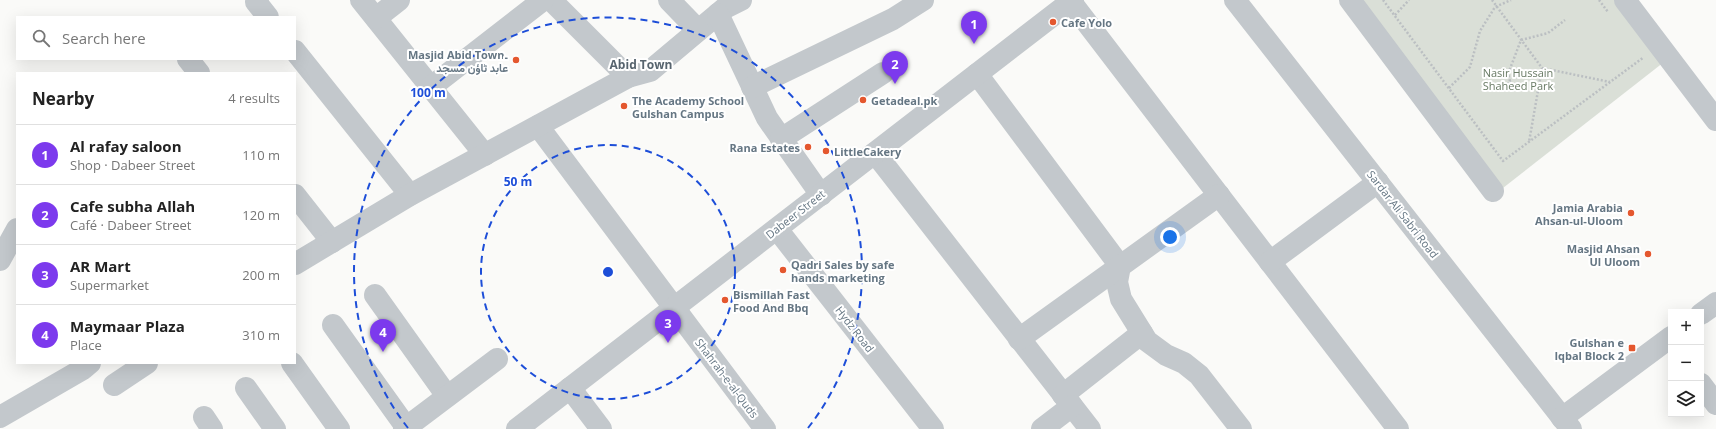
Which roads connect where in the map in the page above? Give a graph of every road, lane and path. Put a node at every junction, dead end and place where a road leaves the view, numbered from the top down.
1 (258, 0) edge
2 (361, 0) edge
3 (399, 0) edge
4 (543, 0) edge
5 (551, 0) edge
6 (668, 0) edge
7 (741, 0) edge
8 (922, 0) edge
9 (1235, 0) edge
10 (1350, 0) edge
11 (1383, 0) edge
12 (1409, 0) edge
13 (1492, 0) edge
14 (1511, 0) edge
15 (1599, 0) edge
16 (1072, 1) edge
17 (1619, 8) edge
18 (718, 14) junction
19 (1394, 15) junction
20 (267, 16) edge
21 (376, 18) junction
22 (1565, 20) dead end
23 (698, 30) junction
24 (1520, 40) junction
25 (1640, 51) dead end
26 (296, 52) edge
27 (189, 60) edge
28 (1542, 68) junction
29 (198, 72) edge
30 (883, 73) dead end
31 (977, 74) junction
32 (628, 78) junction
33 (1610, 82) junction
34 (431, 87) junction
35 (752, 87) junction
36 (1449, 88) junction
37 (1503, 91) dead end
38 (1716, 120) edge
39 (538, 126) junction
40 (781, 139) junction
41 (1529, 142) junction
42 (875, 153) junction
43 (485, 155) junction
44 (1378, 182) junction
45 (1493, 191) dead end
46 (410, 195) junction
47 (821, 195) junction
48 (1219, 195) junction
49 (296, 196) edge
50 (777, 229) junction
51 (16, 231) edge
52 (332, 242) junction
53 (0, 260) edge
54 (1270, 262) junction
55 (296, 263) edge
56 (1120, 266) junction
57 (375, 295) dead end
58 (1716, 303) edge
59 (673, 309) junction
60 (1704, 312) edge
61 (333, 325) dead end
62 (1142, 333) junction
63 (1019, 339) junction
64 (1668, 342) edge
65 (497, 359) dead end
66 (89, 364) edge
67 (146, 364) edge
68 (293, 364) edge
69 (114, 385) dead end
70 (246, 388) dead end
71 (570, 388) junction
72 (1704, 388) edge
73 (447, 396) junction
74 (1068, 400) junction
75 (1716, 404) edge
76 (0, 417) edge
77 (1568, 426) edge
78 (405, 428) edge
79 (275, 429) edge
80 (339, 429) edge
81 (517, 429) edge
82 (601, 429) edge
83 (765, 429) edge
84 (933, 429) edge
85 (1042, 429) edge
86 (1090, 429) edge
87 (1241, 429) edge
88 (1398, 429) edge

1 - 20 street
2 - 21 street
3 - 21 street
4 - 34 street
5 - 32 street
6 - 23 street
7 - 18 street
8 - 35 street
9 - 44 street, Sardar Ali Sabri Road
10 - 45 street
11 - 19 path
12 - 19 path
13 - 24 path
14 - 36 path
15 - 17 path
16 - 31 street, Dabeer Street
16 - 48 street
17 - 38 street
18 - 23 street
18 - 35 street
19 - 36 path
21 - 34 street
22 - 24 path
23 - 32 street
24 - 28 path
24 - 37 path
25 - 33 path
26 - 46 street
27 - 29 street
28 - 33 path
28 - 41 path
30 - 40 street
31 - 42 street, Dabeer Street
31 - 56 street
32 - 39 street
33 - 41 path
34 - 43 street
35 - 40 street
36 - 41 path
39 - 43 street
39 - 59 street, Shahrah-e-al-Quds
40 - 47 street
42 - 47 street, Dabeer Street
42 - 63 street
43 - 46 street
44 - 54 street
44 - 77 street, Sardar Ali Sabri Road
46 - 52 street
47 - 50 street, Dabeer Street
48 - 54 street
48 - 56 street
49 - 52 street
50 - 59 street, Dabeer Street
50 - 84 street, Hydz Road
51 - 53 street
52 - 55 street
54 - 88 street
56 - 62 street
56 - 63 street
57 - 73 street
58 - 60 street
59 - 71 street, Dabeer Street
59 - 83 street, Shahrah-e-al-Quds
61 - 78 street
62 - 74 street
62 - 87 street
63 - 74 street
64 - 77 street
65 - 73 street
66 - 76 street
67 - 69 street
68 - 80 street
70 - 79 street
71 - 81 street, Dabeer Street
71 - 82 street
72 - 75 street
73 - 78 street
74 - 85 street
74 - 86 street

